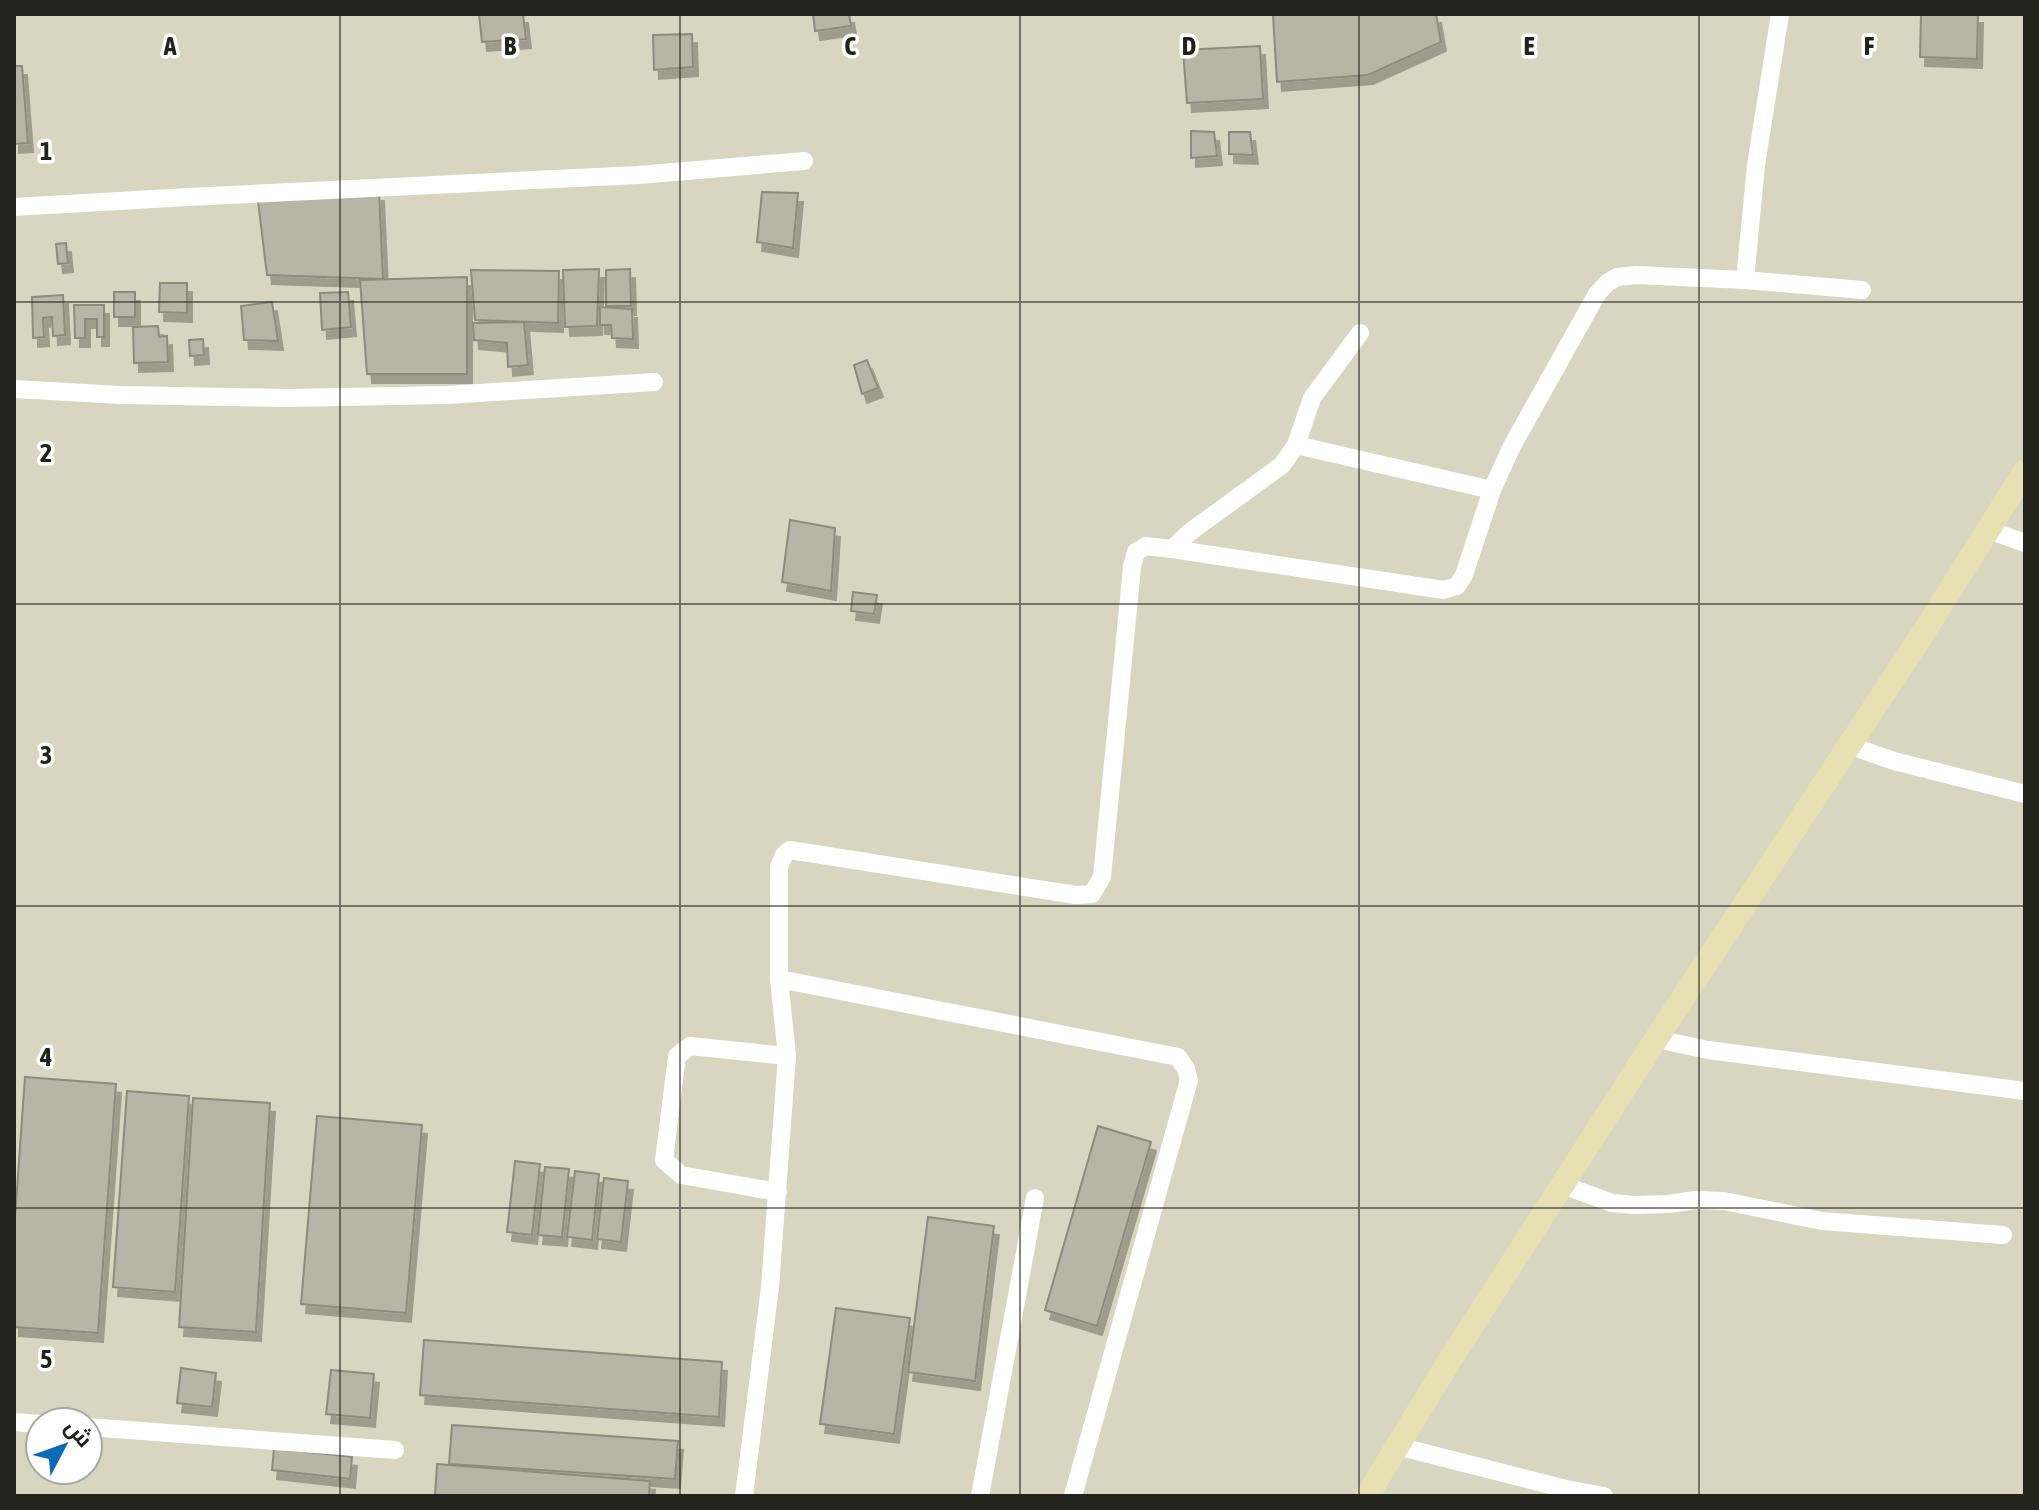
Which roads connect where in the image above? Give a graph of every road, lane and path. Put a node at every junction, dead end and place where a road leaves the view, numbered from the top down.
1 (1780, 14) edge
2 (804, 161) dead end
3 (14, 207) edge
4 (1745, 280) junction
5 (1862, 290) dead end
6 (1360, 333) dead end
7 (654, 382) dead end
8 (14, 389) edge
9 (1296, 445) junction
10 (2025, 471) edge
11 (1492, 490) junction
12 (1989, 530) junction
13 (2025, 543) edge
14 (1172, 549) junction
15 (1848, 745) junction
16 (2025, 794) edge
17 (779, 979) junction
18 (1656, 1039) junction
19 (787, 1056) junction
20 (2025, 1091) edge
21 (1563, 1185) junction
22 (778, 1192) junction
23 (1035, 1198) dead end
24 (2003, 1235) dead end
25 (104, 1428) edge
26 (1397, 1446) junction
27 (395, 1450) dead end
28 (744, 1496) edge
29 (980, 1496) edge
30 (1073, 1496) edge
31 (1367, 1496) edge
32 (1604, 1496) edge

1 - 4 street
2 - 3 street
4 - 5 street
4 - 11 street
6 - 9 street
7 - 8 street
9 - 11 street
9 - 14 street
10 - 12 main road
11 - 14 street
12 - 13 street
12 - 15 main road
14 - 17 street
15 - 16 street
15 - 18 main road
17 - 19 street
17 - 30 street
18 - 20 street
18 - 21 main road
19 - 22 street
19 - 22 street
21 - 24 street
21 - 26 main road
22 - 28 street
23 - 29 street
25 - 27 street
26 - 31 main road
26 - 32 street

